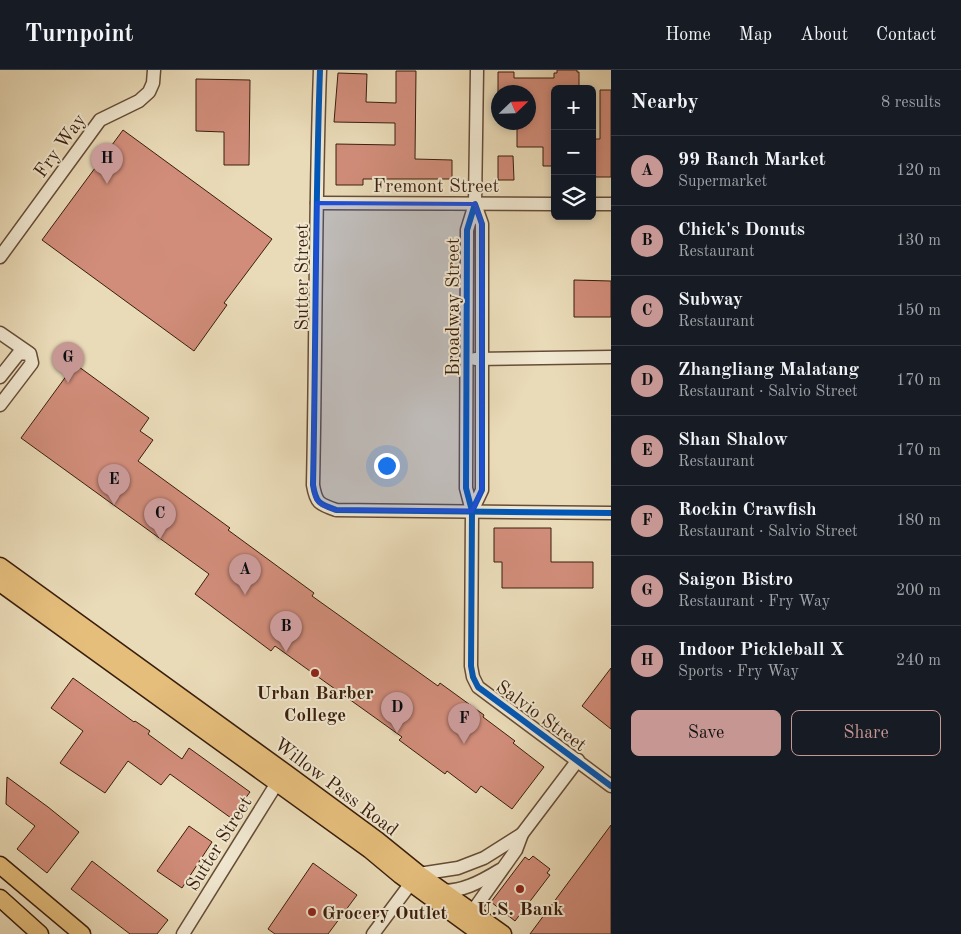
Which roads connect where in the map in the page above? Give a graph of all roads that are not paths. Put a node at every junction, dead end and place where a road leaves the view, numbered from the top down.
1 (154, 70) edge
2 (320, 70) edge
3 (477, 70) edge
4 (316, 203) junction
5 (475, 204) junction
6 (551, 204) edge
7 (596, 204) edge
8 (611, 204) edge
9 (0, 257) edge
10 (0, 333) edge
11 (30, 354) junction
12 (611, 357) edge
13 (467, 359) junction
14 (481, 359) junction
15 (0, 377) edge
16 (0, 405) edge
17 (472, 511) junction
18 (611, 513) edge
19 (0, 566) edge
20 (0, 583) edge
21 (478, 687) joint
22 (578, 760) junction
23 (282, 778) junction
24 (611, 786) edge
25 (522, 834) junction
26 (0, 865) edge
27 (504, 867) junction
28 (410, 877) junction
29 (442, 890) junction
30 (0, 898) edge
31 (472, 912) junction
32 (40, 934) edge
33 (82, 934) edge
34 (183, 934) edge
35 (373, 934) edge
36 (481, 934) edge
37 (503, 934) edge

1 - 9 street, Fry Way
2 - 4 street, Sutter Street
3 - 5 street, Broadway Street
4 - 5 street, Fremont Street
4 - 17 street, Sutter Street
5 - 6 street, Fremont Street
5 - 13 street, Broadway Street
5 - 14 street, Broadway Street
7 - 8 street
10 - 11 street
11 - 15 street
11 - 16 street
12 - 14 street
13 - 14 street
13 - 17 street, Broadway Street
14 - 17 street, Broadway Street
17 - 18 street
17 - 21 street, Broadway Street
19 - 23 main road, Willow Pass Road
20 - 23 main road, Willow Pass Road
21 - 22 street, Salvio Street
22 - 24 street, Salvio Street
22 - 25 street
23 - 28 main road, Willow Pass Road
23 - 34 street, Sutter Street
25 - 27 street
25 - 28 street
26 - 33 main road
27 - 29 street
27 - 31 street
28 - 29 main road, Willow Pass Road
28 - 35 street
28 - 36 main road, Willow Pass Road
29 - 31 main road, Willow Pass Road
30 - 32 main road
31 - 37 main road, Willow Pass Road

